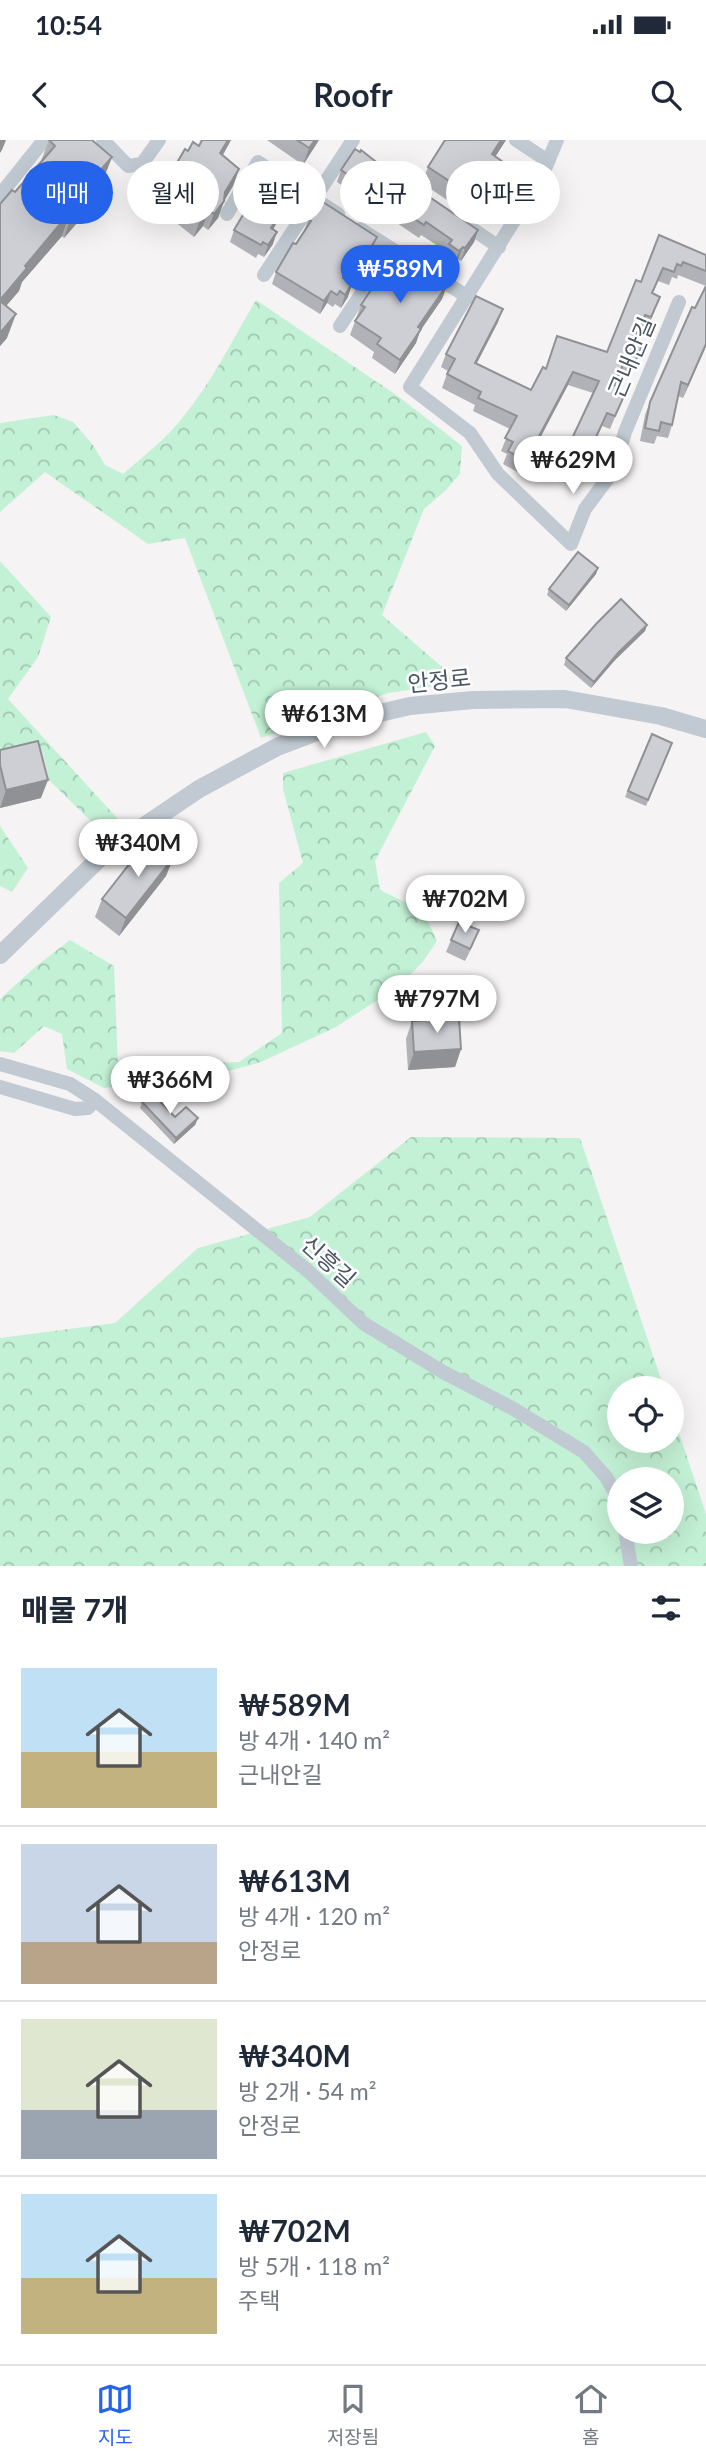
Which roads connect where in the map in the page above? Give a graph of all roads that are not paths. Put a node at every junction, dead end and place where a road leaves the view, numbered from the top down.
1 (44, 140) edge
2 (103, 140) edge
3 (159, 140) edge
4 (353, 140) edge
5 (516, 140) edge
6 (557, 140) edge
7 (548, 161) joint
8 (326, 178) edge
9 (0, 195) edge
10 (233, 203) edge
11 (326, 206) edge
12 (226, 214) edge
13 (296, 224) edge
14 (465, 224) edge
15 (513, 224) edge
16 (499, 247) junction
17 (391, 249) junction
18 (264, 275) dead end
19 (468, 297) junction
20 (679, 302) dead end
21 (340, 326) dead end
22 (706, 729) edge
23 (0, 955) edge
24 (0, 1064) edge
25 (0, 1087) edge
26 (95, 1100) junction
27 (607, 1479) edge
28 (627, 1544) edge
29 (631, 1566) edge

1 - 9 street
2 - 3 street
4 - 8 street
5 - 7 street
6 - 7 street, 근내안길
10 - 12 street
11 - 17 street
13 - 18 street
14 - 16 street
15 - 16 street, 근내안길
16 - 19 street, 근내안길
17 - 19 street
17 - 21 street
19 - 20 street, 근내안길
22 - 23 street, 안정로
24 - 26 street, 신흥길
25 - 26 street
26 - 27 street, 신흥길
28 - 29 street

